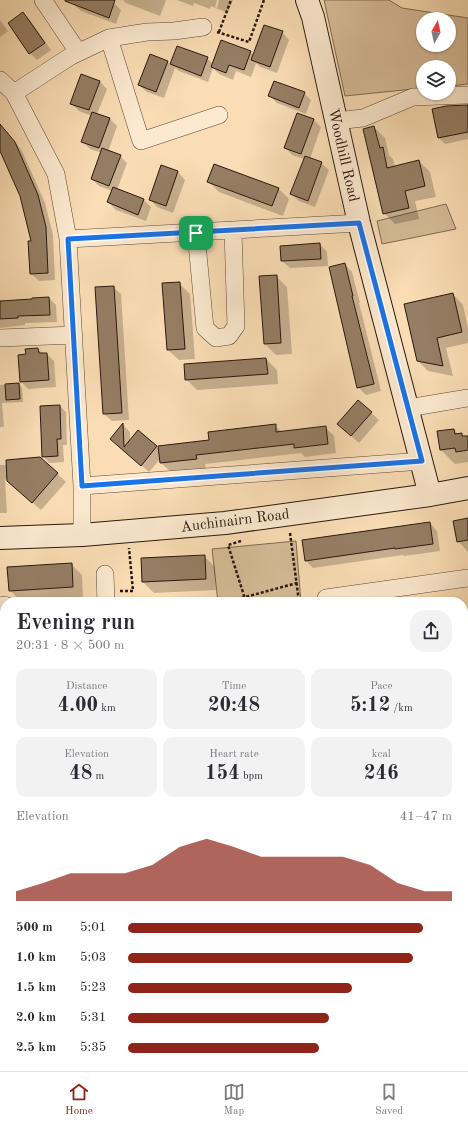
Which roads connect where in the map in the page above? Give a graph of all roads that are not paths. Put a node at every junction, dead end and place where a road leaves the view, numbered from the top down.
1 (44, 0) edge
2 (307, 0) edge
3 (203, 27) road end
4 (109, 38) junction
5 (78, 52) junction
6 (0, 80) edge
7 (14, 93) junction
8 (468, 95) edge
9 (218, 115) dead end
10 (336, 120) junction
11 (359, 223) junction
12 (233, 230) junction
13 (196, 233) junction
14 (68, 239) junction
15 (74, 335) junction
16 (0, 338) edge
17 (468, 398) edge
18 (408, 408) junction
19 (422, 461) junction
20 (82, 486) junction
21 (468, 488) edge
22 (430, 495) junction
23 (82, 535) junction
24 (0, 538) edge
25 (105, 574) dead end
26 (468, 578) edge
27 (106, 597) edge
28 (333, 597) edge

1 - 5 street
2 - 10 street, Woodhill Road
3 - 4 street
4 - 5 street
4 - 9 street
5 - 7 street
6 - 7 street
7 - 14 street
8 - 10 street
10 - 11 street, Woodhill Road
11 - 12 street
11 - 18 street, Woodhill Road
12 - 13 street
12 - 13 street
13 - 14 street
14 - 15 street
15 - 16 street
15 - 20 street
17 - 18 street
18 - 19 street, Woodhill Road
19 - 20 street
19 - 22 street, Woodhill Road
20 - 23 street
21 - 22 street, Auchinairn Road
22 - 23 street, Auchinairn Road
23 - 24 street, Auchinairn Road
25 - 27 street
26 - 28 street

